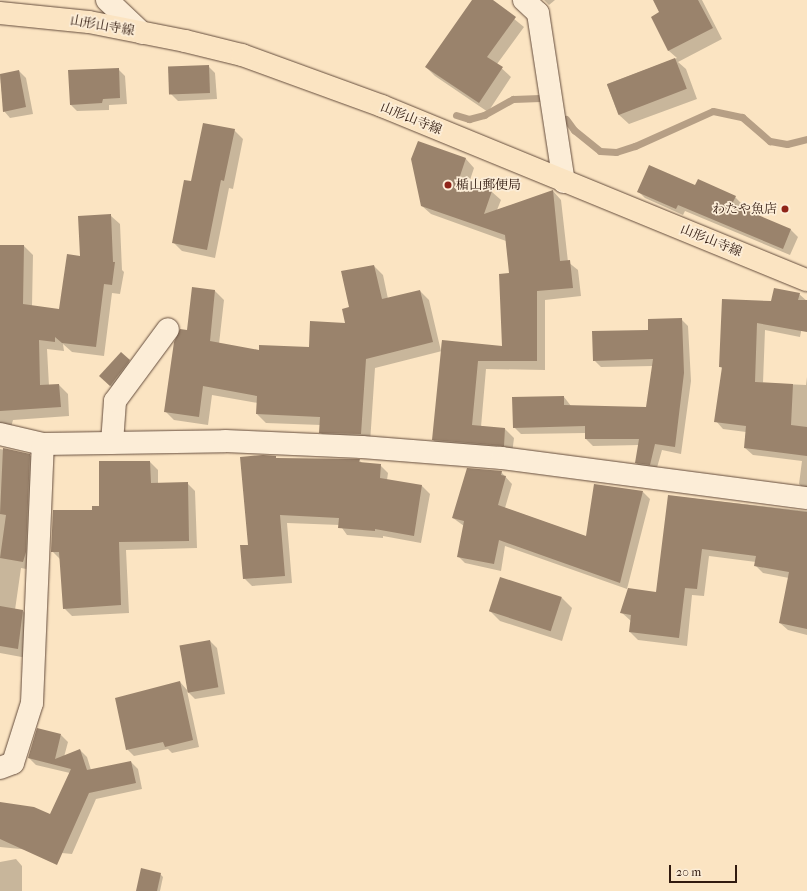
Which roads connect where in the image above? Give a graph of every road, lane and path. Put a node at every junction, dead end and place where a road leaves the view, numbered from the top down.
1 (107, 0) edge
2 (524, 0) edge
3 (0, 13) edge
4 (142, 33) junction
5 (564, 182) junction
6 (807, 280) edge
7 (168, 329) dead end
8 (0, 434) edge
9 (112, 443) junction
10 (43, 444) junction
11 (807, 498) edge
12 (0, 768) edge

1 - 4 lane
2 - 5 lane
3 - 4 main road, 山形山寺線
4 - 5 main road, 山形山寺線
5 - 6 main road, 山形山寺線
7 - 9 lane
8 - 10 lane
9 - 10 lane
9 - 11 lane
10 - 12 lane

